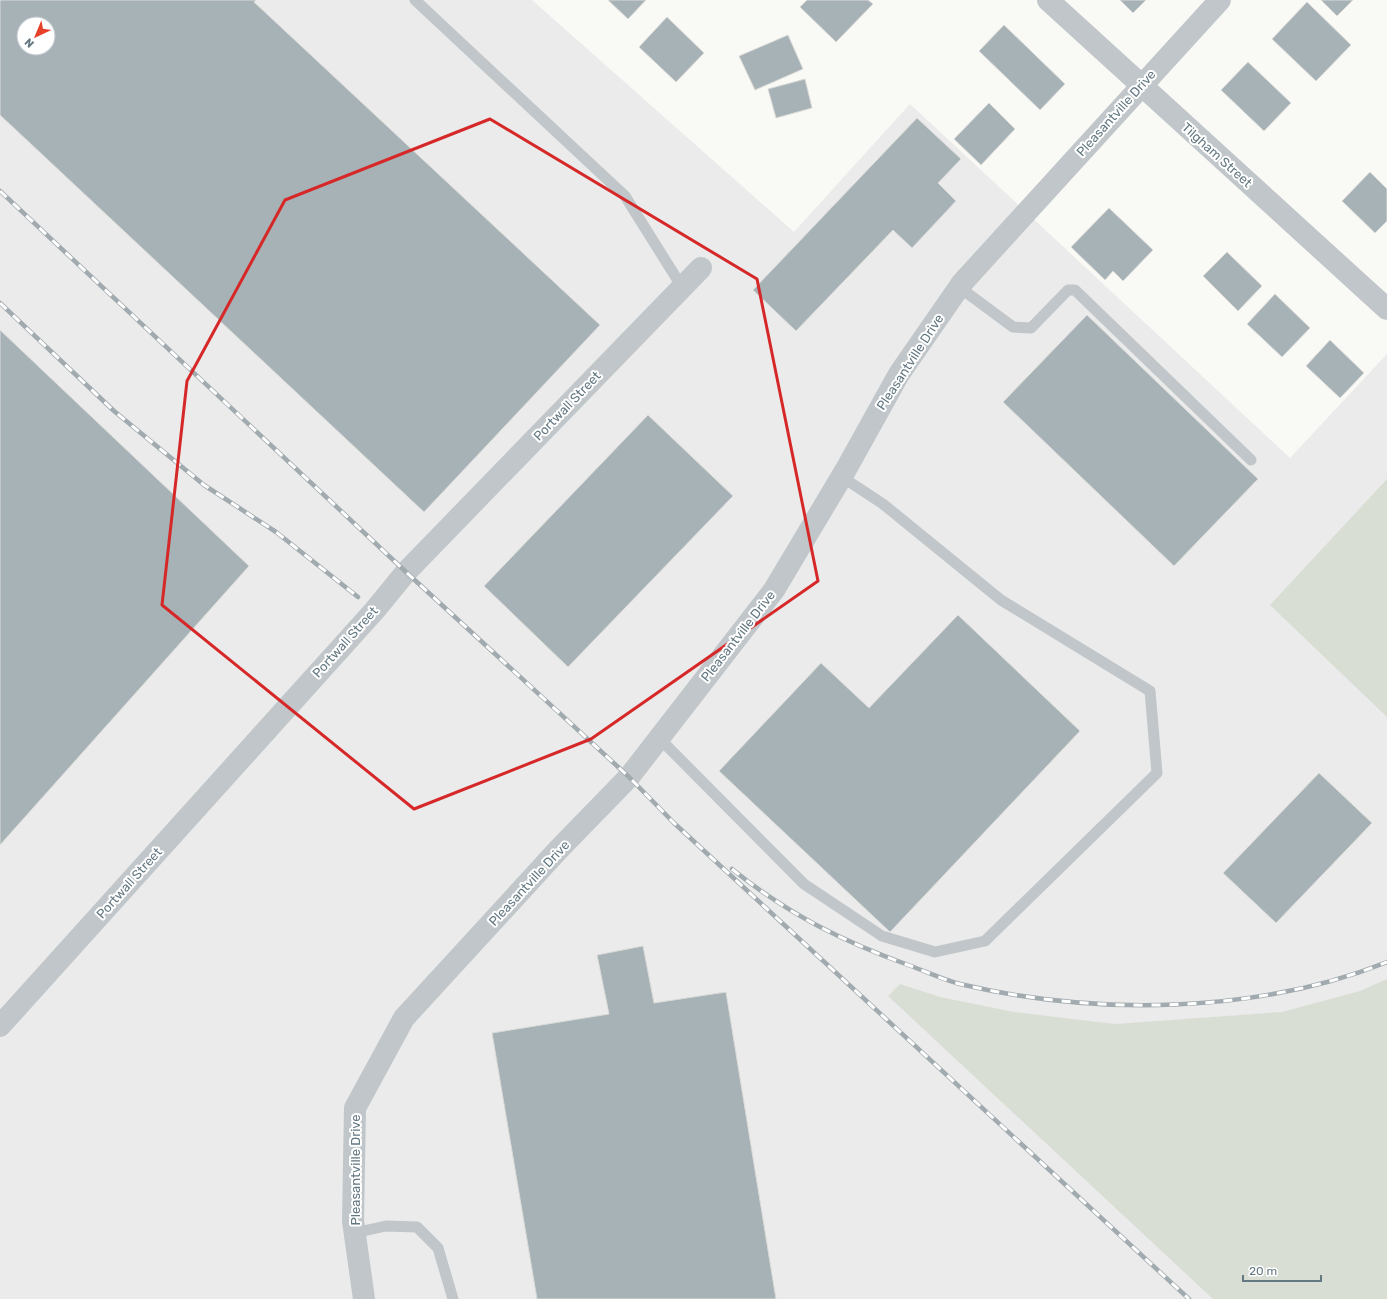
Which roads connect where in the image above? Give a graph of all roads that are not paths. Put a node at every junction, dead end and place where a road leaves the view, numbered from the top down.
1 (415, 0) edge
2 (1048, 0) edge
3 (1220, 0) edge
4 (1141, 85) junction
5 (701, 268) dead end
6 (682, 287) junction
7 (959, 288) junction
8 (1384, 302) edge
9 (1251, 460) dead end
10 (842, 477) junction
11 (659, 738) junction
12 (0, 1026) edge
13 (354, 1233) junction
14 (364, 1299) edge
15 (453, 1299) edge

1 - 6 lane
2 - 4 street, Tilgham Street
3 - 4 street, Pleasantville Drive
4 - 7 street, Pleasantville Drive
4 - 8 street, Tilgham Street
5 - 6 street, Portwall Street
6 - 12 street, Portwall Street
7 - 9 lane
7 - 10 street, Pleasantville Drive
10 - 11 street, Pleasantville Drive
10 - 11 lane
11 - 13 street, Pleasantville Drive
13 - 14 street, Pleasantville Drive
13 - 15 lane

